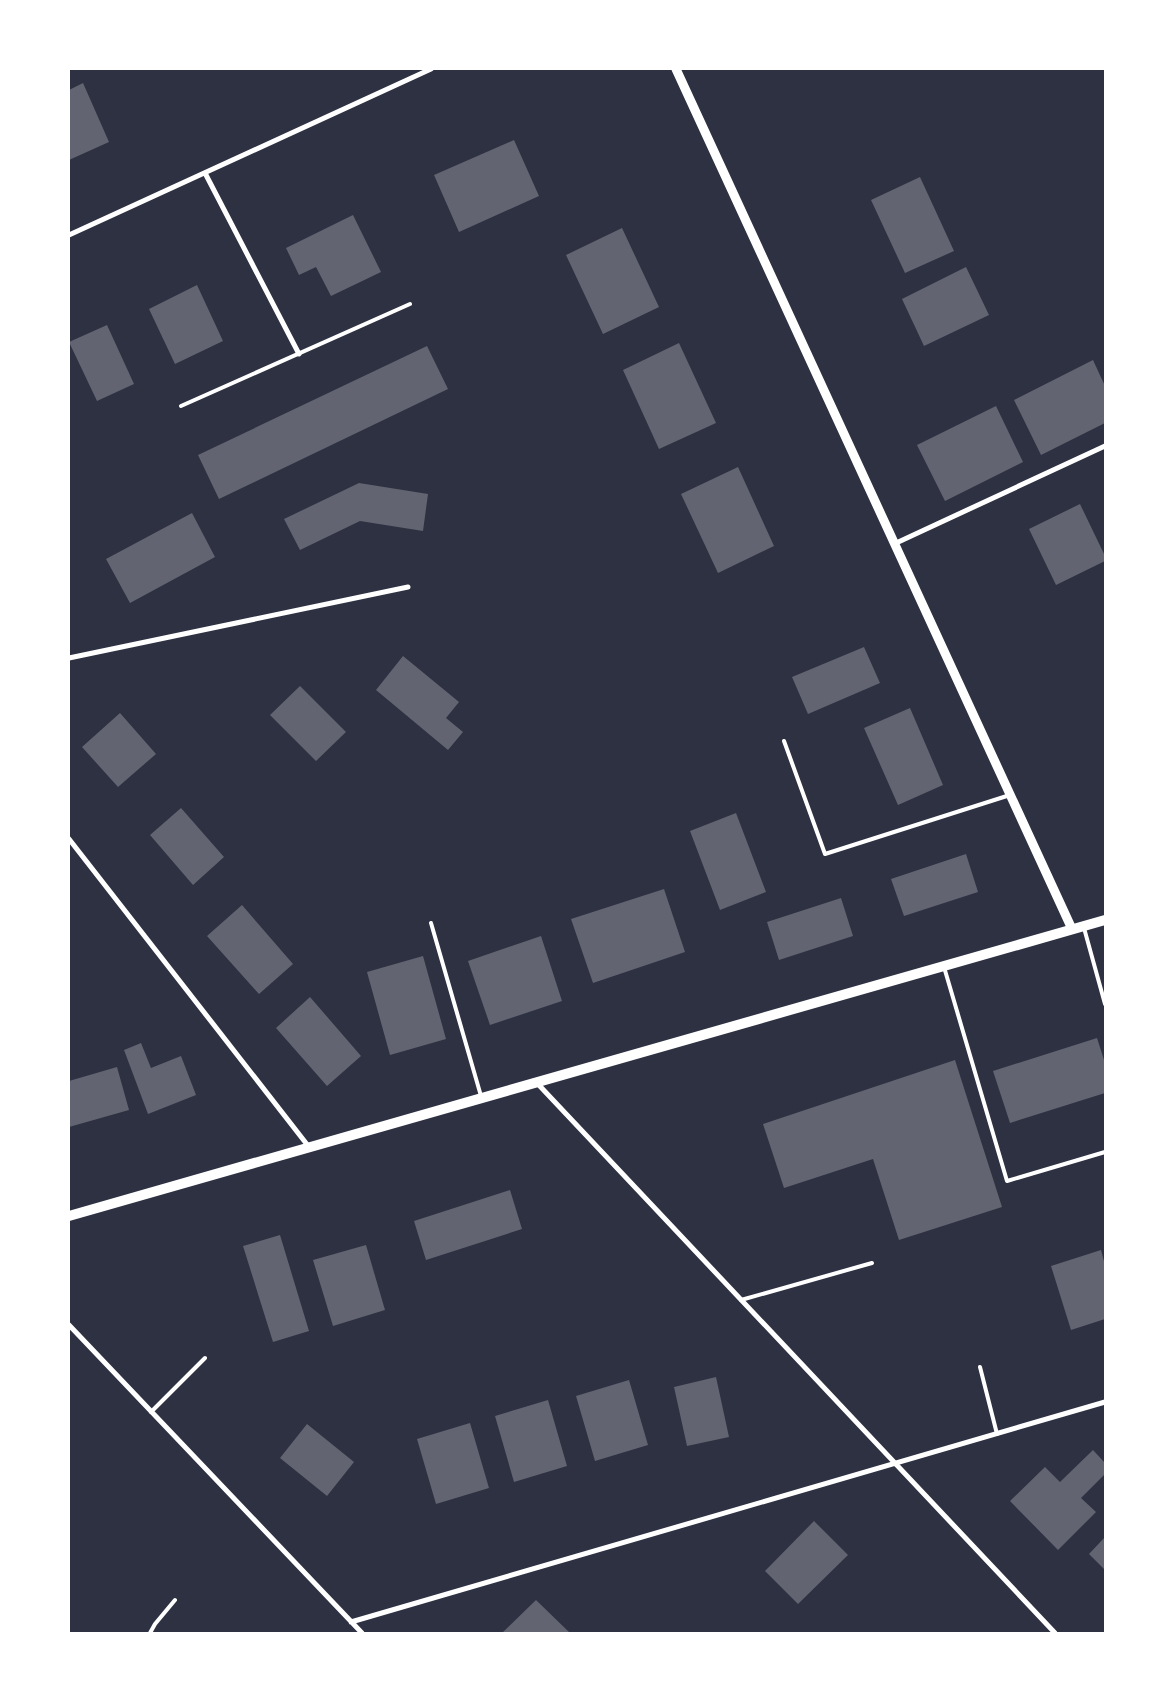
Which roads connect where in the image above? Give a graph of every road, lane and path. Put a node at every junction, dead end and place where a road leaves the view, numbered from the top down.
1 (431, 69) edge
2 (676, 69) edge
3 (205, 173) junction
4 (69, 235) edge
5 (410, 304) dead end
6 (299, 354) junction
7 (181, 406) dead end
8 (1105, 446) edge
9 (894, 544) junction
10 (408, 587) dead end
11 (69, 658) edge
12 (784, 741) dead end
13 (1010, 795) junction
14 (69, 839) edge
15 (1105, 920) edge
16 (431, 923) dead end
17 (1083, 926) junction
18 (1072, 929) junction
19 (944, 966) junction
20 (1105, 1004) edge
21 (536, 1082) junction
22 (482, 1097) junction
23 (309, 1147) junction
24 (1105, 1152) edge
25 (69, 1216) edge
26 (872, 1262) dead end
27 (741, 1300) junction
28 (69, 1325) edge
29 (205, 1358) dead end
30 (980, 1367) dead end
31 (1105, 1402) edge
32 (151, 1412) junction
33 (997, 1434) junction
34 (895, 1464) junction
35 (175, 1600) dead end
36 (351, 1622) junction
37 (150, 1633) edge
38 (362, 1633) edge
39 (1055, 1633) edge

1 - 3 street
2 - 9 street
3 - 4 street
3 - 6 street
5 - 6 lane
6 - 7 lane
8 - 9 street
9 - 13 street
10 - 11 street
12 - 13 lane
13 - 18 street
14 - 23 street
15 - 17 main road
16 - 22 lane
17 - 18 main road
17 - 20 lane
18 - 19 main road
19 - 21 main road
19 - 24 lane
21 - 22 main road
21 - 27 street
22 - 23 main road
23 - 25 main road
26 - 27 lane
27 - 34 street
28 - 32 street
29 - 32 lane
30 - 33 lane
31 - 33 street
32 - 36 street
33 - 34 street
34 - 36 street
34 - 39 street
35 - 37 lane
36 - 38 street

